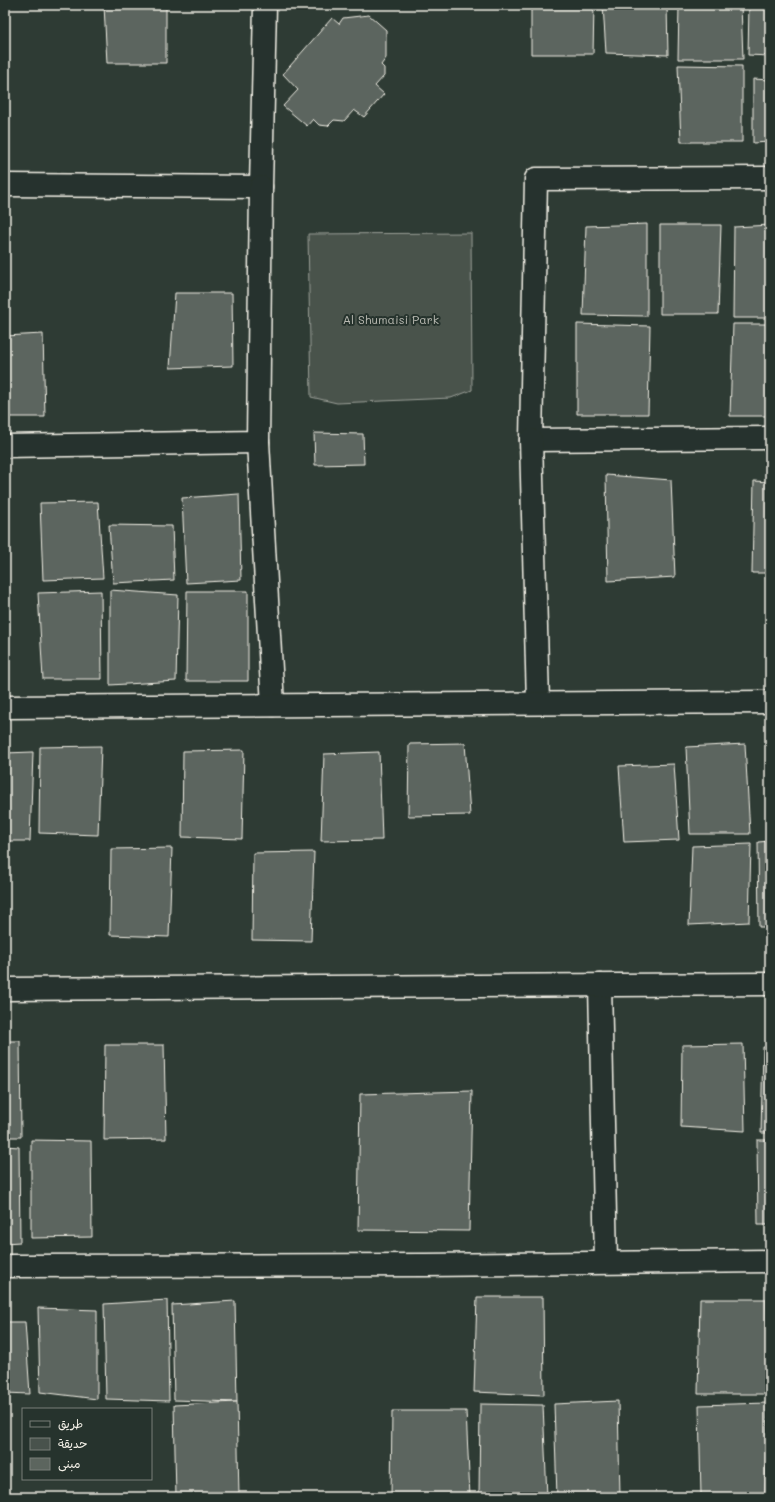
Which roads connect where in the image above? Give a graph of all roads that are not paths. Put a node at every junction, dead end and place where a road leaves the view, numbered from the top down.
1 (265, 5) edge
2 (770, 178) edge
3 (5, 185) edge
4 (261, 187) junction
5 (770, 438) edge
6 (532, 440) junction
7 (258, 442) junction
8 (5, 446) edge
9 (770, 702) edge
10 (538, 703) junction
11 (273, 705) junction
12 (5, 707) edge
13 (770, 984) edge
14 (600, 985) junction
15 (5, 990) edge
16 (770, 1261) edge
17 (606, 1262) junction
18 (5, 1266) edge

1 - 4 street
2 - 6 street
3 - 4 street
4 - 7 street
5 - 6 street
6 - 10 street
7 - 8 street
7 - 11 street
9 - 10 street
10 - 11 street
11 - 12 street
13 - 14 street
14 - 15 street
14 - 17 street
16 - 17 street
17 - 18 street

